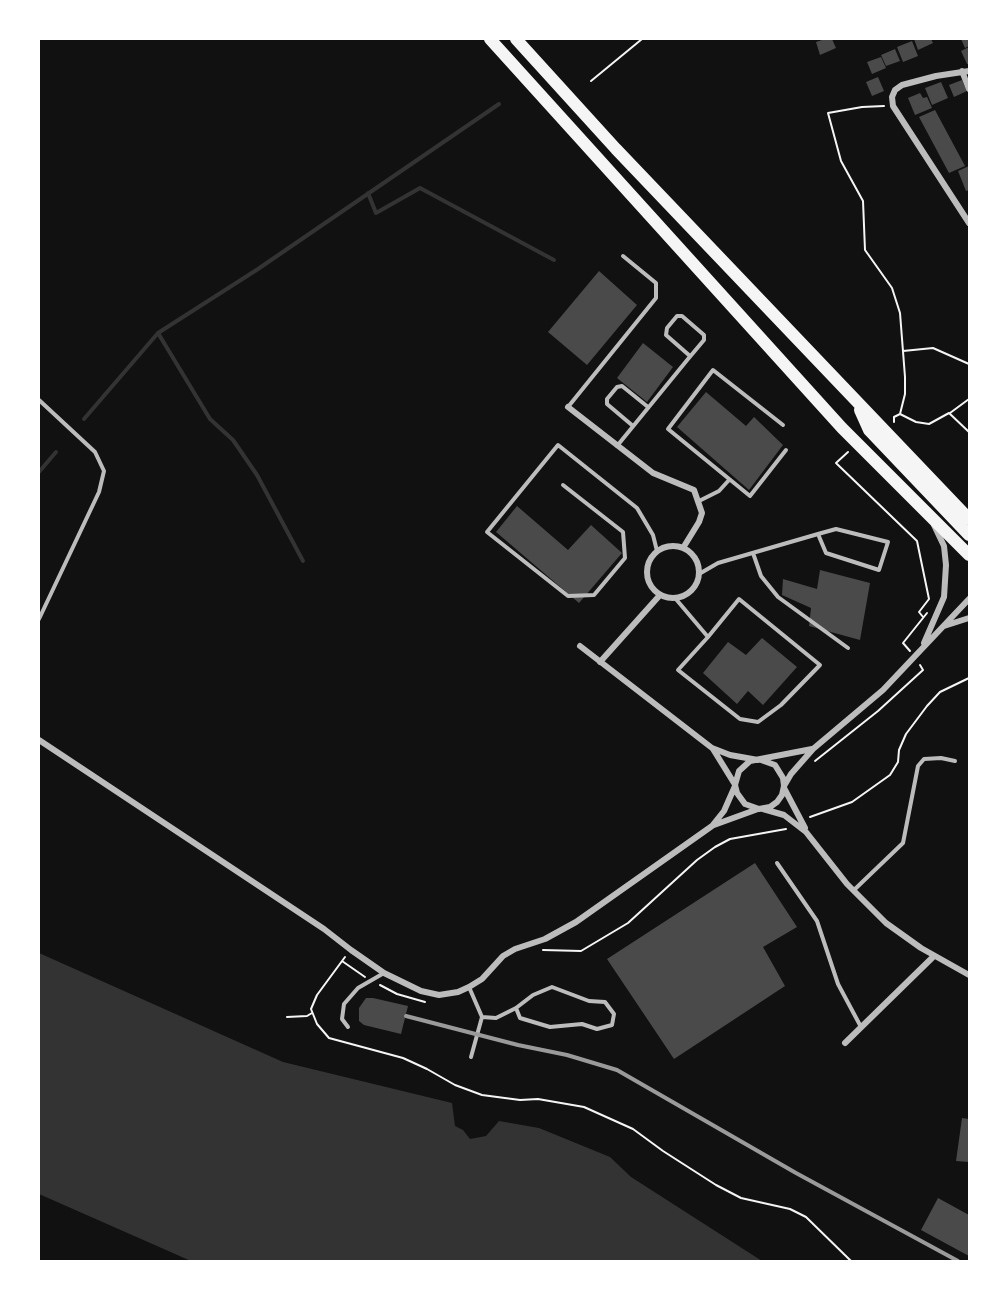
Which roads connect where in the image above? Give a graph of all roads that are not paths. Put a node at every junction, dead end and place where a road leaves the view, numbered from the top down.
1 (490, 39) edge
2 (516, 39) edge
3 (965, 71) edge
4 (969, 89) edge
5 (966, 213) edge
6 (969, 223) edge
7 (623, 256) dead end
8 (690, 356) junction
9 (39, 400) edge
10 (857, 404) junction
11 (568, 407) joint
12 (648, 407) junction
13 (783, 424) dead end
14 (633, 426) junction
15 (617, 446) junction
16 (786, 450) dead end
17 (729, 480) junction
18 (563, 485) dead end
19 (699, 501) junction
20 (926, 513) junction
21 (969, 519) edge
22 (818, 534) junction
23 (969, 536) edge
24 (683, 548) junction
25 (657, 551) junction
26 (753, 553) junction
27 (969, 555) edge
28 (699, 574) junction
29 (660, 595) junction
30 (675, 598) junction
31 (969, 599) edge
32 (969, 618) edge
33 (39, 619) edge
34 (943, 627) junction
35 (708, 637) junction
36 (580, 646) dead end
37 (848, 648) dead end
38 (921, 649) junction
39 (600, 662) junction
40 (39, 740) edge
41 (712, 748) junction
42 (813, 749) junction
43 (759, 760) junction
44 (955, 761) dead end
45 (735, 785) junction
46 (784, 787) junction
47 (761, 809) junction
48 (712, 826) junction
49 (806, 832) junction
50 (777, 863) dead end
51 (853, 891) junction
52 (934, 956) junction
53 (384, 973) junction
54 (969, 975) edge
55 (469, 987) junction
56 (516, 1008) junction
57 (482, 1017) junction
58 (862, 1027) junction
59 (348, 1028) dead end
60 (845, 1043) dead end
61 (471, 1057) dead end

1 - 20 highway
2 - 10 highway
3 - 4 street
3 - 5 street
5 - 6 street
7 - 11 lane
8 - 8 lane
8 - 12 lane
9 - 33 lane
10 - 21 highway
10 - 23 highway
11 - 15 street
12 - 14 lane
12 - 14 lane
13 - 17 lane
14 - 15 lane
15 - 19 street
16 - 17 lane
17 - 19 lane
18 - 25 lane
19 - 24 street
20 - 27 highway
20 - 38 street
22 - 22 lane
22 - 26 lane
24 - 25 street
24 - 28 street
25 - 29 street
26 - 28 lane
26 - 37 lane
28 - 30 street
29 - 30 street
29 - 39 street
30 - 35 lane
31 - 34 street
32 - 34 street
34 - 38 street
35 - 35 lane
36 - 39 street
38 - 42 street
39 - 41 street
40 - 53 street
41 - 43 street
41 - 45 street
42 - 43 street
42 - 46 street
43 - 45 street
43 - 46 street
44 - 51 lane
45 - 47 street
45 - 48 street
46 - 47 street
46 - 49 street
47 - 48 street
47 - 49 street
48 - 55 street
49 - 51 street
50 - 58 lane
51 - 52 street
52 - 54 street
52 - 58 street
53 - 55 street
53 - 59 lane
55 - 57 lane
56 - 56 lane
56 - 57 lane
57 - 61 lane
58 - 60 street

